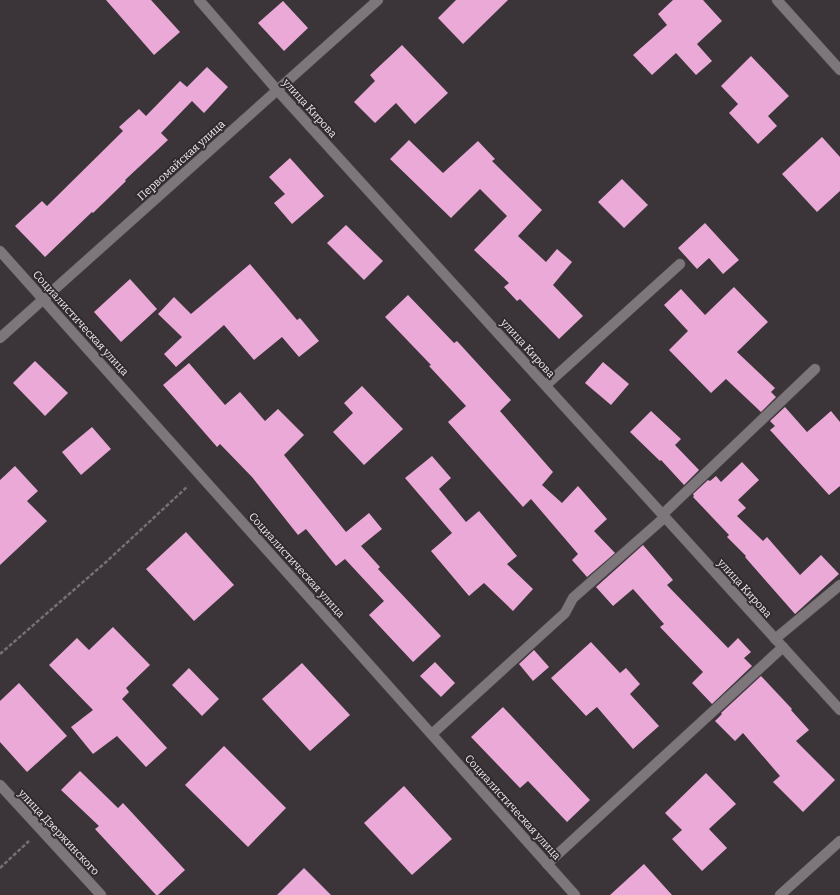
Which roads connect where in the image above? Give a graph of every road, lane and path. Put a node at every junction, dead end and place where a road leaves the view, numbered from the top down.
1 (199, 0) edge
2 (378, 0) edge
3 (777, 0) edge
4 (840, 70) edge
5 (277, 90) junction
6 (0, 251) edge
7 (680, 264) dead end
8 (44, 299) junction
9 (0, 338) edge
10 (815, 369) dead end
11 (546, 385) junction
12 (200, 475) junction
13 (664, 516) junction
14 (840, 585) edge
15 (775, 639) junction
16 (783, 647) junction
17 (0, 654) edge
18 (840, 710) edge
19 (432, 734) junction
20 (0, 785) edge
21 (41, 830) junction
22 (840, 841) edge
23 (547, 864) junction
24 (0, 868) edge
25 (101, 895) edge
26 (575, 895) edge
27 (780, 895) edge

1 - 5 street, улица Кирова
2 - 5 street, Первомайская улица
3 - 4 street
5 - 8 street, Первомайская улица
5 - 11 street, улица Кирова
6 - 8 street, Социалистическая улица
7 - 11 street
8 - 9 street, Первомайская улица
8 - 12 street, Социалистическая улица
10 - 13 street
11 - 13 street, улица Кирова
12 - 17 path
12 - 19 street, Социалистическая улица
13 - 15 street, улица Кирова
13 - 19 street
14 - 15 street
15 - 16 street, улица Кирова
16 - 18 street, улица Кирова
16 - 23 street
19 - 23 street, Социалистическая улица
20 - 21 street, улица Дзержинского
21 - 24 path
21 - 25 street, улица Дзержинского
22 - 27 street
23 - 26 street, Социалистическая улица

